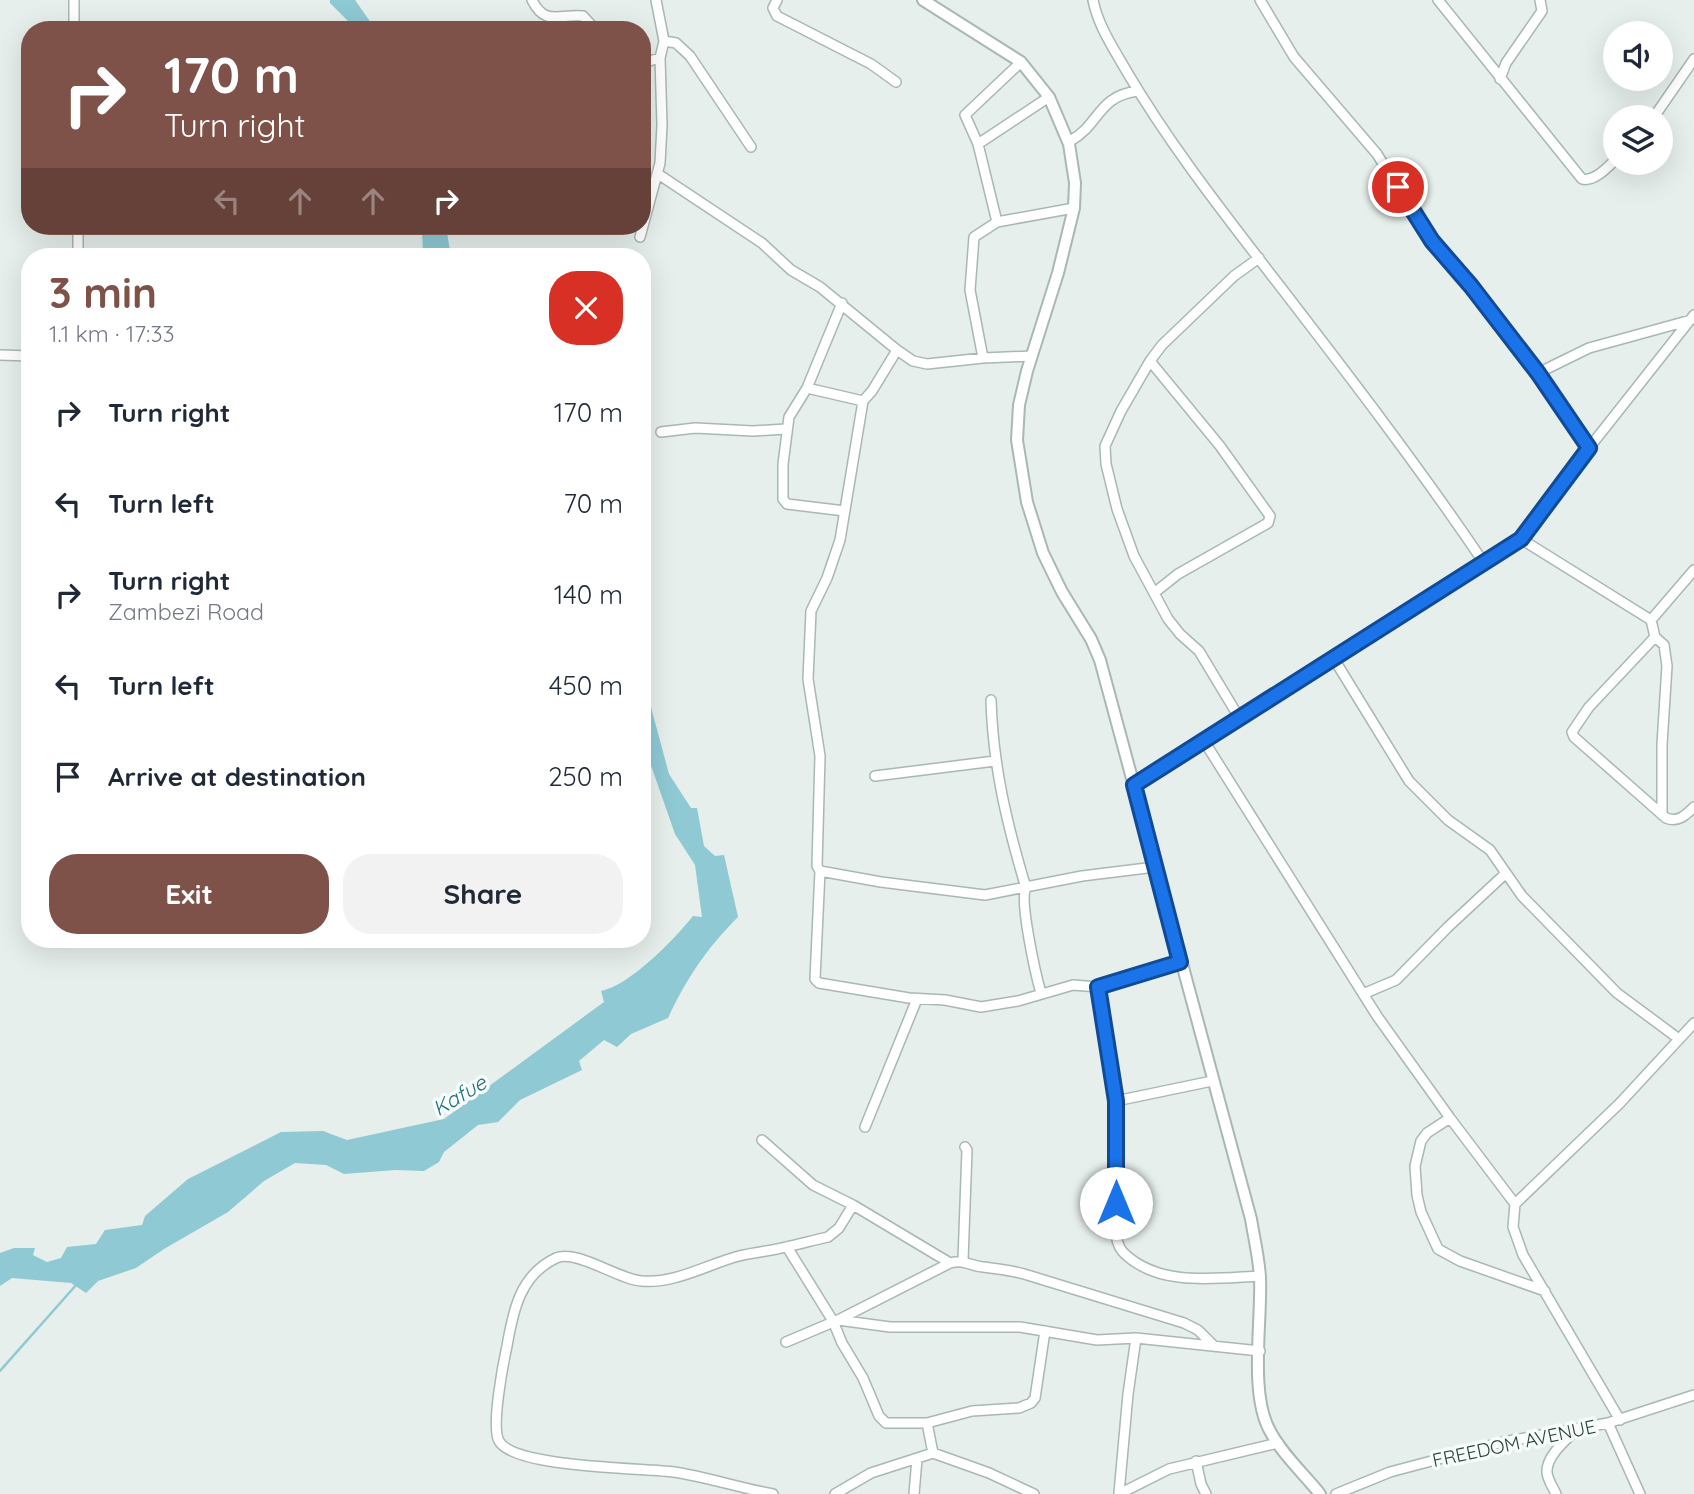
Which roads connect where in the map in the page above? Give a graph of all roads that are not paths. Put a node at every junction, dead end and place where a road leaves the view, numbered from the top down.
1 (74, 0) edge
2 (532, 0) edge
3 (656, 0) edge
4 (777, 0) edge
5 (923, 0) edge
6 (1093, 0) edge
7 (1260, 0) edge
8 (1438, 0) edge
9 (1540, 0) edge
10 (74, 21) edge
11 (588, 21) edge
12 (663, 41) junction
13 (660, 58) junction
14 (1694, 59) edge
15 (651, 60) edge
16 (1021, 62) junction
17 (1500, 79) junction
18 (896, 82) dead end
19 (1138, 91) junction
20 (1049, 97) junction
21 (1662, 105) edge
22 (978, 144) junction
23 (1069, 144) junction
24 (751, 146) dead end
25 (1603, 170) edge
26 (658, 174) junction
27 (651, 198) edge
28 (1074, 208) junction
29 (997, 222) junction
30 (1259, 258) junction
31 (842, 303) junction
32 (1692, 318) edge
33 (897, 350) junction
34 (0, 355) edge
35 (21, 356) edge
36 (1032, 356) junction
37 (983, 358) junction
38 (1150, 361) junction
39 (1538, 373) junction
40 (807, 388) junction
41 (863, 401) junction
42 (786, 429) junction
43 (661, 432) dead end
44 (1589, 448) junction
45 (845, 511) junction
46 (1521, 539) junction
47 (1484, 563) junction
48 (1694, 570) edge
49 (1154, 593) junction
50 (1651, 620) junction
51 (1655, 637) junction
52 (1334, 659) junction
53 (991, 700) dead end
54 (1240, 719) junction
55 (1204, 741) junction
56 (995, 761) junction
57 (875, 776) dead end
58 (1134, 785) junction
59 (1694, 807) edge
60 (1662, 815) junction
61 (1155, 867) junction
62 (820, 871) junction
63 (1505, 874) junction
64 (1026, 888) junction
65 (1180, 962) junction
66 (1098, 987) junction
67 (1041, 993) junction
68 (1363, 994) junction
69 (917, 999) junction
70 (1694, 1023) edge
71 (1679, 1039) junction
72 (1212, 1081) junction
73 (1116, 1101) junction
74 (1450, 1118) junction
75 (865, 1127) dead end
76 (762, 1140) dead end
77 (965, 1147) dead end
78 (1516, 1204) junction
79 (853, 1205) junction
80 (787, 1247) junction
81 (963, 1260) junction
82 (950, 1263) junction
83 (1260, 1276) junction
84 (1545, 1291) junction
85 (836, 1321) junction
86 (1045, 1331) junction
87 (1136, 1338) junction
88 (786, 1342) dead end
89 (1213, 1345) junction
90 (1260, 1351) junction
91 (1694, 1395) edge
92 (1620, 1419) junction
93 (927, 1423) junction
94 (1608, 1423) junction
95 (1577, 1429) junction
96 (1278, 1443) junction
97 (933, 1453) junction
98 (916, 1459) junction
99 (1196, 1461) junction
100 (773, 1494) edge
101 (835, 1494) edge
102 (914, 1494) edge
103 (1034, 1494) edge
104 (1119, 1494) edge
105 (1206, 1494) edge
106 (1320, 1494) edge
107 (1336, 1494) edge
108 (1556, 1494) edge
109 (1640, 1494) edge

1 - 10 street
2 - 11 street
3 - 12 street
4 - 18 street
5 - 16 street
6 - 19 street
7 - 39 street
8 - 17 street
9 - 17 street
12 - 13 street
12 - 24 street
13 - 15 street
13 - 26 street
14 - 21 street
16 - 20 street
16 - 22 street
17 - 25 street
19 - 23 street
19 - 30 street
20 - 22 street
20 - 23 street
22 - 29 street
23 - 28 street
26 - 27 street
26 - 31 street
28 - 29 street
28 - 36 street
29 - 37 street
30 - 38 street
30 - 47 street
31 - 33 street
31 - 40 street
32 - 39 street
32 - 44 street
33 - 37 street
33 - 41 street
34 - 35 street
36 - 37 street
36 - 58 street
38 - 49 street
38 - 49 street
39 - 44 street
40 - 41 street
40 - 42 street
41 - 45 street
42 - 43 street
42 - 45 street
44 - 46 street
45 - 62 street
46 - 47 street
46 - 50 street
47 - 52 street
48 - 50 street
49 - 54 street
50 - 51 street
51 - 60 street
51 - 60 street
52 - 54 street
52 - 63 street
53 - 56 street
54 - 55 street
55 - 58 street
55 - 68 street
56 - 57 street
56 - 64 street
58 - 61 street
59 - 60 street
61 - 64 street
61 - 65 street
62 - 64 street
62 - 69 street
63 - 68 street
63 - 71 street
64 - 67 street
65 - 66 street
65 - 72 street
66 - 67 street
66 - 73 street
67 - 69 street
68 - 74 street
69 - 75 street
70 - 71 street
71 - 78 street
72 - 73 street
72 - 83 street
73 - 83 street
74 - 78 street
74 - 84 street
76 - 79 street
77 - 81 street
78 - 84 street
79 - 80 street
79 - 82 street
80 - 85 street
80 - 100 street
81 - 82 street
81 - 89 street
82 - 85 street
83 - 90 street
84 - 92 street
85 - 86 street
85 - 88 street
85 - 93 street
86 - 87 street
86 - 93 street
87 - 89 street
87 - 104 street
89 - 90 street
90 - 96 street
91 - 92 street, FREEDOM AVENUE
92 - 94 street, FREEDOM AVENUE
93 - 97 street
94 - 95 street, FREEDOM AVENUE
94 - 109 street
95 - 107 street, FREEDOM AVENUE
95 - 108 street
96 - 99 street
96 - 106 street
97 - 98 street
97 - 103 street
98 - 101 street
98 - 102 street
99 - 104 street
99 - 105 street

